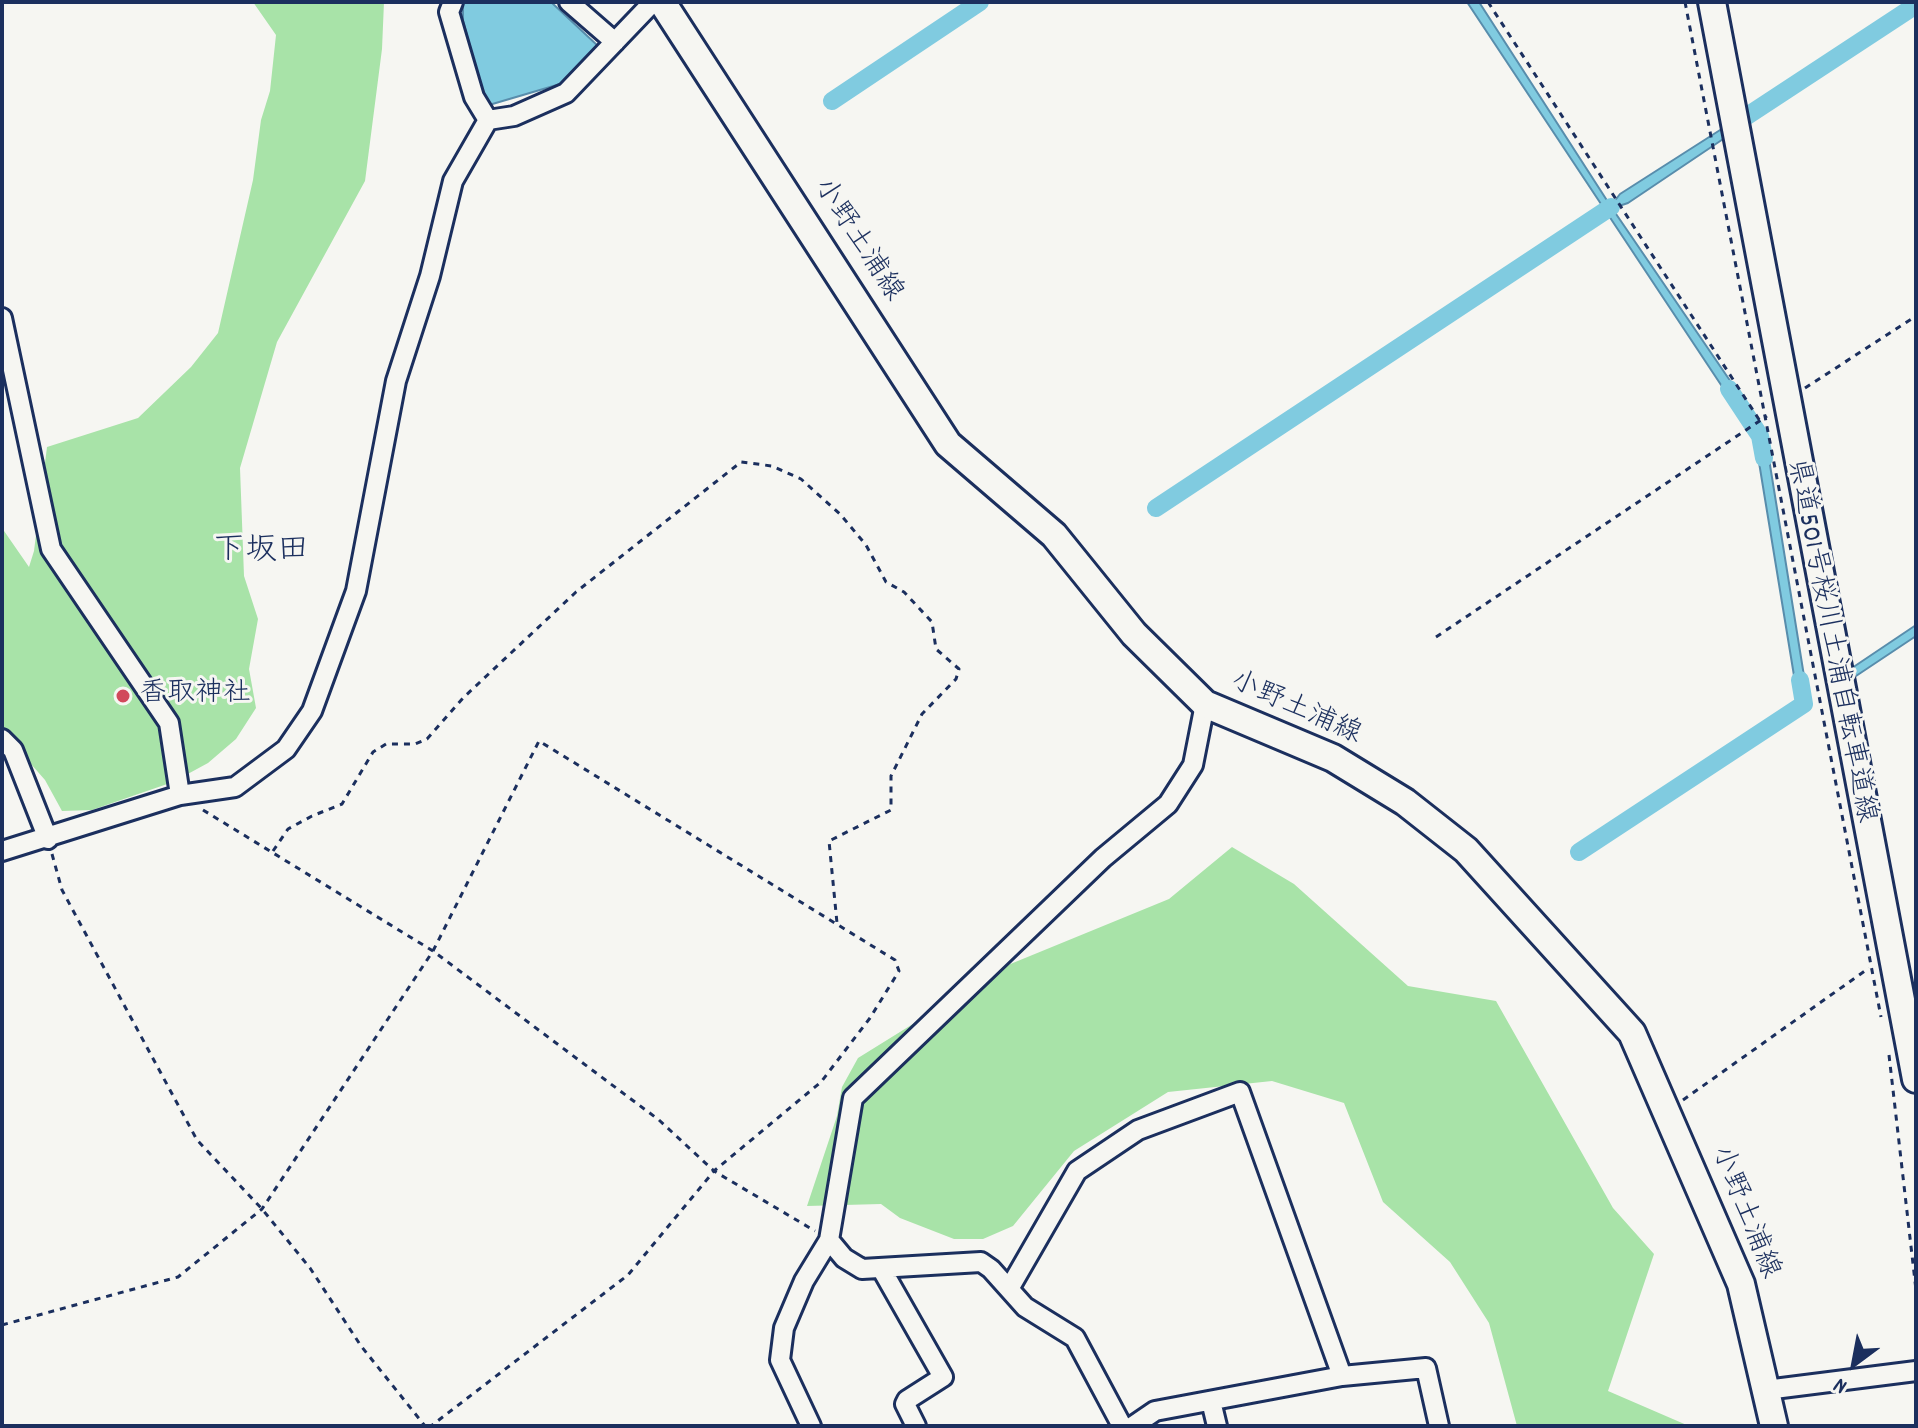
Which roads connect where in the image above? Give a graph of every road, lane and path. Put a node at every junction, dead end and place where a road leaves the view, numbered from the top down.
1 (453, 2) edge
2 (569, 2) edge
3 (653, 2) edge
4 (662, 2) edge
5 (1488, 2) edge
6 (1685, 2) edge
7 (1712, 2) edge
8 (615, 42) junction
9 (488, 120) junction
10 (1916, 316) edge
11 (2, 318) edge
12 (1788, 399) junction
13 (1766, 417) junction
14 (1760, 421) junction
15 (1436, 637) dead end
16 (1205, 704) junction
17 (2, 739) edge
18 (180, 795) junction
19 (48, 839) junction
20 (2, 851) edge
21 (273, 851) junction
22 (837, 923) junction
23 (433, 951) junction
24 (1881, 961) junction
25 (1884, 1028) dead end
26 (1887, 1043) dead end
27 (1916, 1079) edge
28 (1666, 1112) junction
29 (714, 1171) junction
30 (262, 1209) junction
31 (829, 1240) junction
32 (881, 1268) junction
33 (1009, 1289) junction
34 (1916, 1290) edge
35 (2, 1325) edge
36 (1916, 1371) edge
37 (1342, 1376) junction
38 (1766, 1390) junction
39 (1211, 1401) junction
40 (425, 1426) edge
41 (431, 1426) edge
42 (811, 1426) edge
43 (916, 1426) edge
44 (1122, 1426) edge
45 (1133, 1426) edge
46 (1217, 1426) edge
47 (1439, 1426) edge
48 (1774, 1426) edge

1 - 9 street
2 - 8 street
3 - 8 street
4 - 16 main road, 小野土浦線
5 - 14 path
6 - 13 path, 県道501号桜川土浦自転車道線
7 - 12 main road
8 - 9 street
9 - 18 street
10 - 12 path
11 - 18 street
12 - 24 main road
13 - 14 path
13 - 24 path, 県道501号桜川土浦自転車道線
14 - 15 path
16 - 28 main road, 小野土浦線
16 - 31 street
17 - 19 street
18 - 19 street
18 - 21 path
19 - 20 street
19 - 30 path
21 - 22 path
21 - 23 path
22 - 23 path
22 - 29 path
23 - 29 path
23 - 30 path
24 - 25 path, 県道501号桜川土浦自転車道線
24 - 27 main road
24 - 28 path
26 - 34 path
28 - 38 main road, 小野土浦線
29 - 31 path
29 - 41 path
30 - 35 path
30 - 40 path
31 - 32 street
31 - 42 street
32 - 33 street
32 - 43 street
33 - 37 street
33 - 44 street
36 - 38 street
37 - 39 street
37 - 47 street
38 - 48 main road, 小野土浦線
39 - 45 street
39 - 46 street

